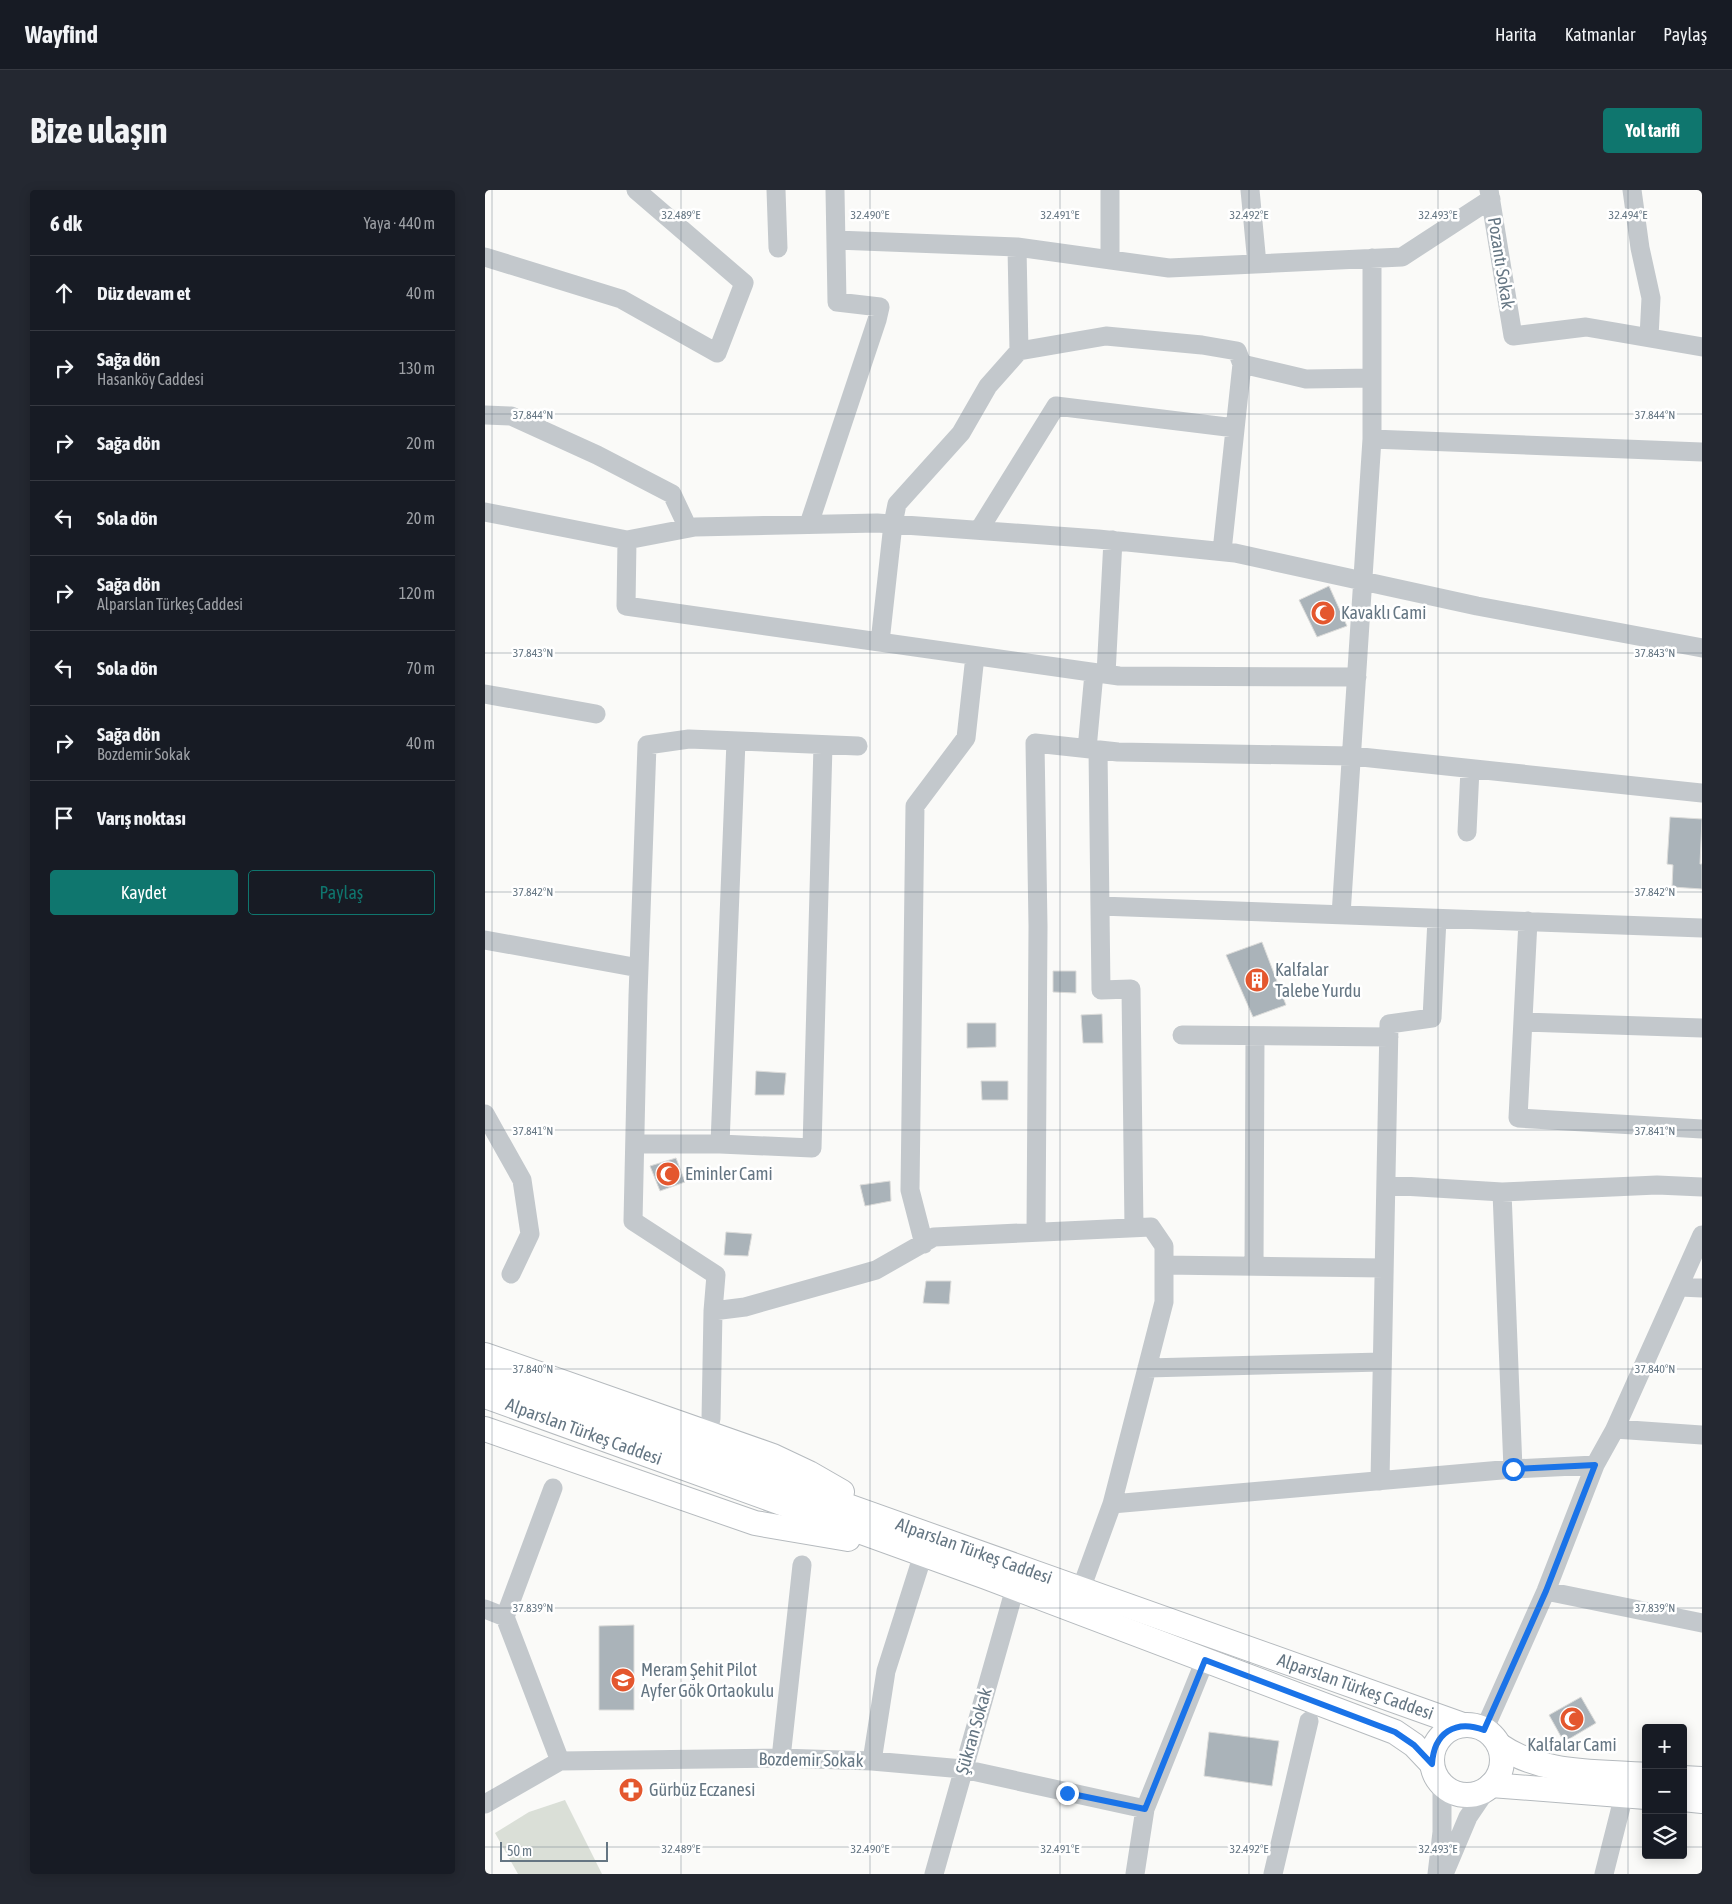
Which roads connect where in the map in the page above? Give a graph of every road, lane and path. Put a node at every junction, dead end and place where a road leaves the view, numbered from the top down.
1 (636, 190) edge
2 (776, 190) edge
3 (835, 190) edge
4 (1110, 190) edge
5 (1250, 190) edge
6 (1632, 190) edge
7 (1490, 195) edge
8 (836, 240) junction
9 (1017, 247) junction
10 (778, 248) dead end
11 (485, 257) edge
12 (1372, 258) junction
13 (1110, 260) junction
14 (1257, 264) junction
15 (1649, 337) junction
16 (1702, 346) edge
17 (1019, 351) junction
18 (1242, 364) junction
19 (1372, 378) junction
20 (485, 415) edge
21 (1235, 428) junction
22 (1372, 439) junction
23 (1702, 452) edge
24 (485, 512) edge
25 (809, 524) junction
26 (893, 524) junction
27 (688, 528) junction
28 (979, 530) junction
29 (627, 540) junction
30 (1113, 540) junction
31 (1222, 552) junction
32 (1363, 581) junction
33 (880, 642) junction
34 (1702, 648) edge
35 (975, 656) junction
36 (1100, 673) junction
37 (1357, 677) junction
38 (485, 694) edge
39 (596, 714) dead end
40 (736, 741) junction
41 (823, 745) junction
42 (858, 746) dead end
43 (1093, 750) junction
44 (1352, 756) junction
45 (1470, 769) junction
46 (1702, 793) edge
47 (1467, 832) dead end
48 (1100, 906) junction
49 (1341, 915) junction
50 (1437, 919) junction
51 (1527, 921) junction
52 (1702, 928) edge
53 (485, 940) edge
54 (639, 968) junction
55 (1523, 1022) junction
56 (1702, 1028) edge
57 (1182, 1035) dead end
58 (1255, 1036) junction
59 (1389, 1037) junction
60 (485, 1114) edge
61 (1702, 1129) edge
62 (635, 1144) junction
63 (719, 1144) junction
64 (1386, 1185) junction
65 (1702, 1187) edge
66 (1502, 1192) junction
67 (1134, 1228) junction
68 (1036, 1232) junction
69 (1702, 1236) edge
70 (924, 1244) junction
71 (1164, 1265) junction
72 (1254, 1266) junction
73 (1384, 1268) junction
74 (511, 1274) dead end
75 (1679, 1288) junction
76 (1702, 1288) edge
77 (713, 1311) junction
78 (485, 1355) edge
79 (1382, 1362) junction
80 (1147, 1368) junction
81 (485, 1377) edge
82 (485, 1396) edge
83 (711, 1420) dead end
84 (485, 1428) edge
85 (1615, 1428) junction
86 (1702, 1435) edge
87 (1595, 1465) junction
88 (1513, 1469) junction
89 (1380, 1481) junction
90 (553, 1488) dead end
91 (1112, 1504) junction
92 (920, 1564) junction
93 (802, 1565) dead end
94 (989, 1567) junction
95 (1015, 1588) junction
96 (1081, 1589) junction
97 (1546, 1591) junction
98 (485, 1609) edge
99 (505, 1617) junction
100 (1702, 1623) edge
101 (1205, 1660) junction
102 (1309, 1721) dead end
103 (1482, 1733) junction
104 (781, 1758) junction
105 (560, 1761) junction
106 (873, 1761) junction
107 (1432, 1764) junction
108 (963, 1769) junction
109 (1642, 1775) edge
110 (1687, 1778) edge
111 (1702, 1779) edge
112 (1442, 1785) junction
113 (1489, 1787) junction
114 (1635, 1796) edge
115 (1687, 1800) edge
116 (1702, 1801) edge
117 (485, 1804) edge
118 (1145, 1809) junction
119 (933, 1874) edge
120 (1135, 1874) edge
121 (1273, 1874) edge
122 (1437, 1874) edge
123 (1445, 1874) edge
124 (1603, 1874) edge

1 - 11 street
2 - 10 street
3 - 8 street
4 - 13 street
5 - 14 street
6 - 15 street
7 - 12 street
7 - 15 street, Pozantı Sokak
8 - 9 street
8 - 25 street
9 - 13 street
9 - 17 street
12 - 14 street
12 - 19 street
13 - 14 street
15 - 16 street
17 - 18 street
17 - 26 street
18 - 19 street
18 - 21 street
19 - 22 street
20 - 27 street
21 - 28 street
21 - 31 street
22 - 23 street
22 - 32 street
24 - 29 street
25 - 26 street
25 - 27 street
26 - 28 street
26 - 33 street
27 - 29 street
28 - 30 street
29 - 33 street
30 - 31 street
30 - 36 street
31 - 32 street
32 - 34 street
32 - 37 street
33 - 35 street
35 - 36 street
35 - 70 street
36 - 37 street
36 - 43 street
37 - 44 street
38 - 39 street
40 - 41 street
40 - 54 street
40 - 63 street
41 - 42 street
41 - 63 street
43 - 44 street
43 - 48 street
43 - 68 street
44 - 45 street
44 - 49 street
45 - 46 street
45 - 47 street
48 - 49 street
48 - 67 street
49 - 50 street
50 - 51 street
50 - 59 street
51 - 52 street
51 - 55 street
53 - 54 street
54 - 62 street
55 - 56 street
55 - 61 street
57 - 58 street
58 - 59 street
58 - 72 street
59 - 64 street
60 - 74 street
62 - 63 street
62 - 77 street
64 - 66 street
64 - 73 street
65 - 66 street
66 - 88 street
67 - 68 street
67 - 71 street
68 - 70 street
69 - 75 street
70 - 77 street
71 - 72 street
71 - 80 street
72 - 73 street
73 - 79 street
75 - 76 street
75 - 85 street
77 - 83 street
78 - 94 main road
79 - 80 street
79 - 89 street
80 - 91 street
81 - 94 main road, Alparslan Türkeş Caddesi
82 - 94 main road, Alparslan Türkeş Caddesi
84 - 92 main road
85 - 86 street
85 - 87 street
87 - 88 street
87 - 97 street
88 - 89 street
89 - 91 street
90 - 99 street
91 - 96 street
92 - 94 main road
92 - 106 street
93 - 104 street
94 - 95 main road, Alparslan Türkeş Caddesi
94 - 96 main road, Alparslan Türkeş Caddesi
95 - 101 main road, Alparslan Türkeş Caddesi
95 - 108 street, Şükran Sokak
96 - 103 main road, Alparslan Türkeş Caddesi
97 - 100 street
97 - 103 street
98 - 99 street
99 - 105 street
101 - 107 main road, Alparslan Türkeş Caddesi
101 - 118 street
102 - 121 street
103 - 107 main road
103 - 109 main road, Alparslan Türkeş Caddesi
103 - 113 main road
104 - 105 street, Bozdemir Sokak
104 - 106 street, Bozdemir Sokak
105 - 117 street, Bozdemir Sokak
106 - 108 street, Bozdemir Sokak
107 - 112 main road
108 - 118 street, Bozdemir Sokak
108 - 119 street, Şükran Sokak
110 - 111 main road
112 - 113 main road
112 - 122 street
113 - 114 main road
113 - 123 street
114 - 124 street
115 - 116 main road
118 - 120 street

